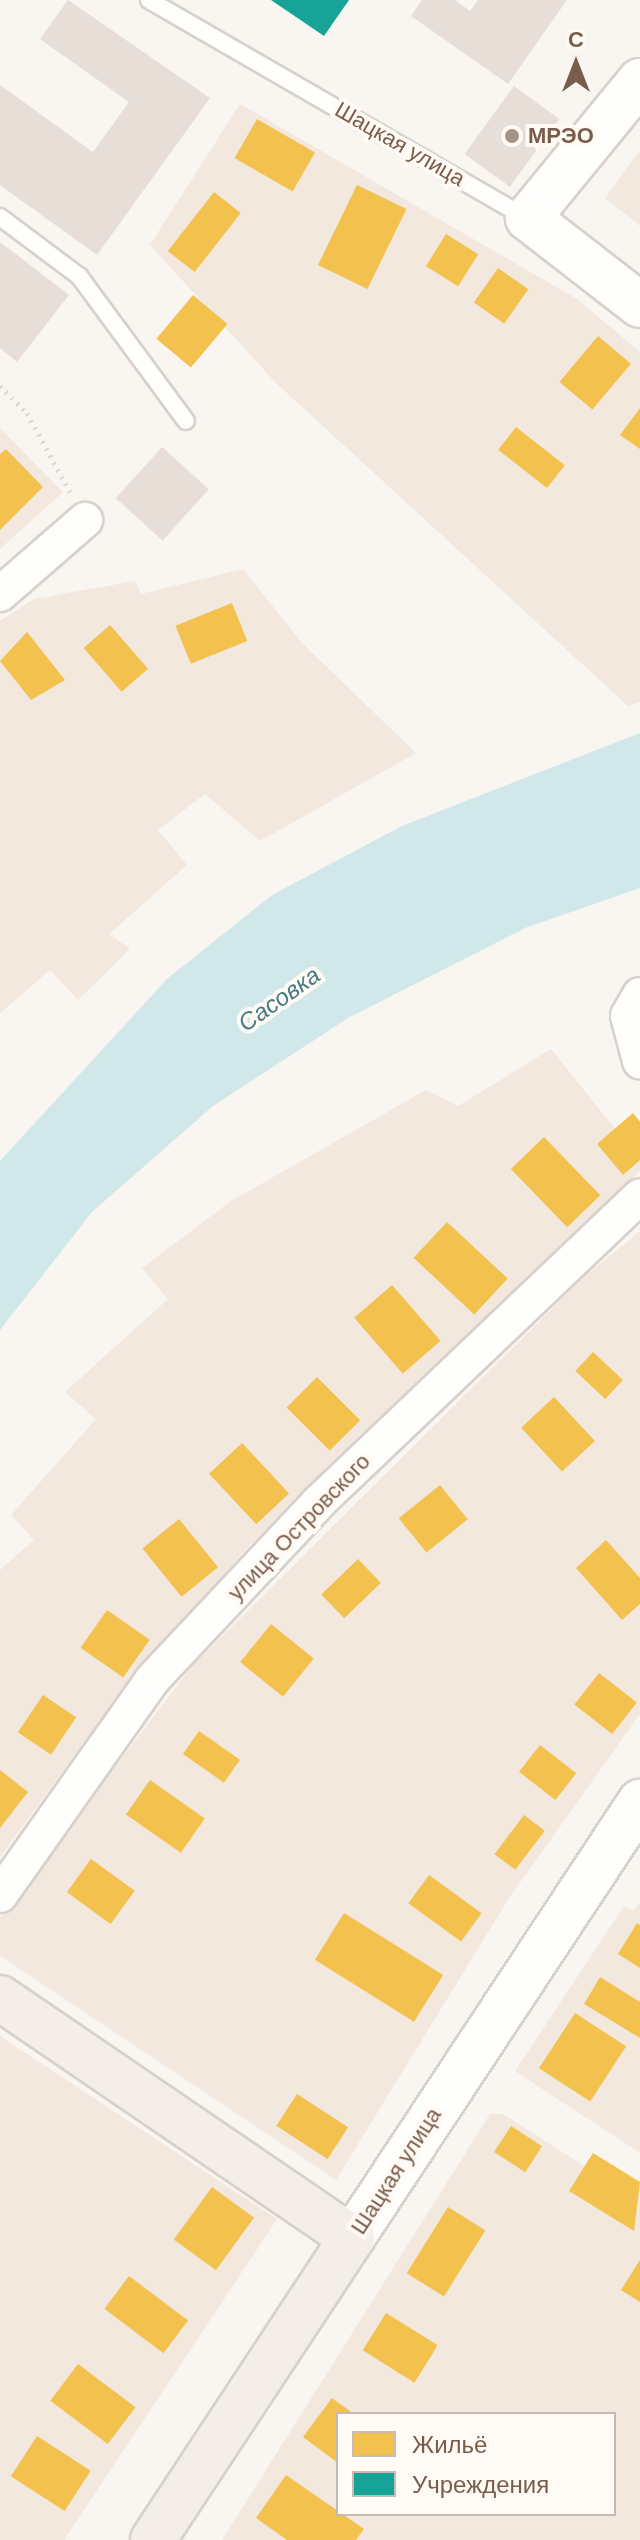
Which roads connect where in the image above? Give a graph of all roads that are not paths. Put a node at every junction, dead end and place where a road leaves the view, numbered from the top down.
1 (149, 0) edge
2 (640, 81) edge
3 (0, 217) edge
4 (528, 218) junction
5 (640, 305) edge
6 (186, 421) dead end
7 (85, 520) road end
8 (0, 594) edge
9 (640, 995) edge
10 (640, 1061) edge
11 (640, 1196) edge
12 (640, 1802) edge
13 (0, 1895) edge
14 (0, 1998) edge
15 (352, 2238) junction
16 (153, 2540) edge

1 - 4 lane, Шацкая улица
2 - 4 street
3 - 6 lane
4 - 5 street, Шацкая улица
7 - 8 street
9 - 10 street
11 - 13 street, улица Островского
12 - 15 street, Шацкая улица
14 - 15 main road
15 - 16 main road, Шацкая улица

